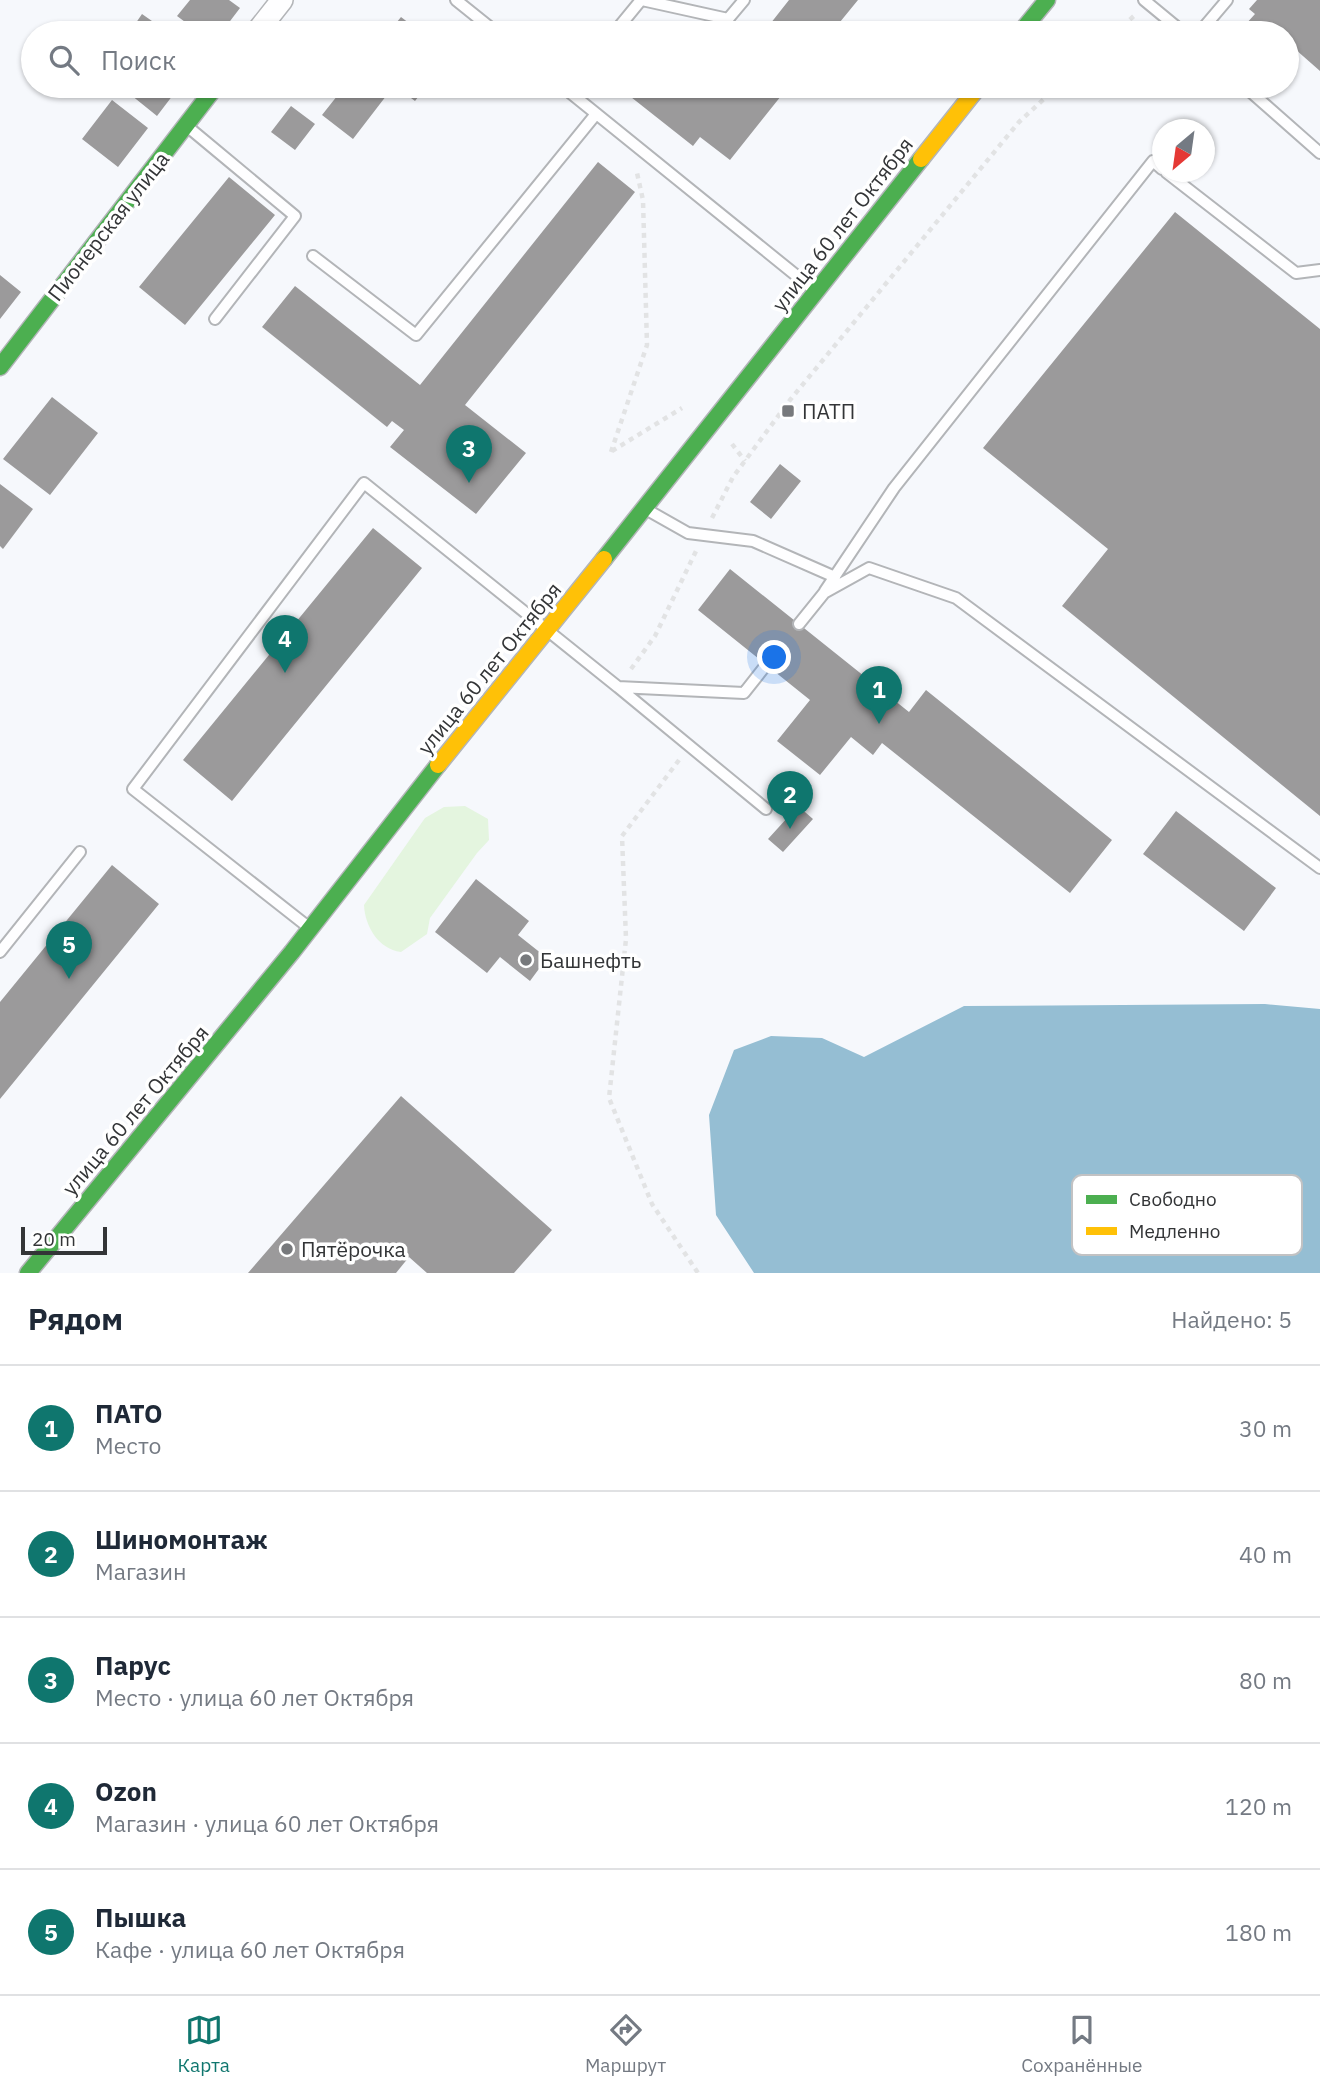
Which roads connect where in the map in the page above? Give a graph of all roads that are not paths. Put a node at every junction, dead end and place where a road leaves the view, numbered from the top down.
1 (282, 0) edge
2 (456, 0) edge
3 (642, 0) edge
4 (744, 0) edge
5 (1047, 0) edge
6 (1144, 0) edge
7 (1227, 0) edge
8 (265, 21) edge
9 (482, 21) edge
10 (624, 21) edge
11 (1030, 21) edge
12 (1169, 21) edge
13 (1209, 21) edge
14 (207, 98) edge
15 (578, 98) edge
16 (969, 98) edge
17 (1258, 98) edge
18 (596, 114) junction
19 (186, 125) junction
20 (1320, 153) edge
21 (1152, 162) edge
22 (1179, 182) edge
23 (313, 256) dead end
24 (1320, 270) edge
25 (815, 291) junction
26 (215, 319) dead end
27 (0, 366) edge
28 (643, 508) junction
29 (835, 577) junction
30 (824, 593) junction
31 (799, 624) dead end
32 (548, 629) junction
33 (766, 665) dead end
34 (618, 687) junction
35 (766, 809) dead end
36 (80, 852) dead end
37 (1320, 868) edge
38 (310, 929) junction
39 (0, 952) edge
40 (28, 1273) edge

1 - 8 street
2 - 9 lane
3 - 4 lane
3 - 10 lane
5 - 11 main road
6 - 12 lane
7 - 13 lane
14 - 19 main road, Пионерская улица
15 - 18 lane
16 - 25 main road, улица 60 лет Октября
17 - 20 lane
18 - 23 lane
18 - 25 lane
19 - 26 lane
19 - 27 main road, Пионерская улица
21 - 29 lane
22 - 24 lane
25 - 28 main road, улица 60 лет Октября
28 - 29 lane
28 - 32 main road, улица 60 лет Октября
29 - 30 lane
30 - 31 lane
30 - 37 lane
32 - 34 lane
32 - 38 main road, улица 60 лет Октября
32 - 38 lane
33 - 34 lane
34 - 35 lane
36 - 39 lane
38 - 40 main road, улица 60 лет Октября

